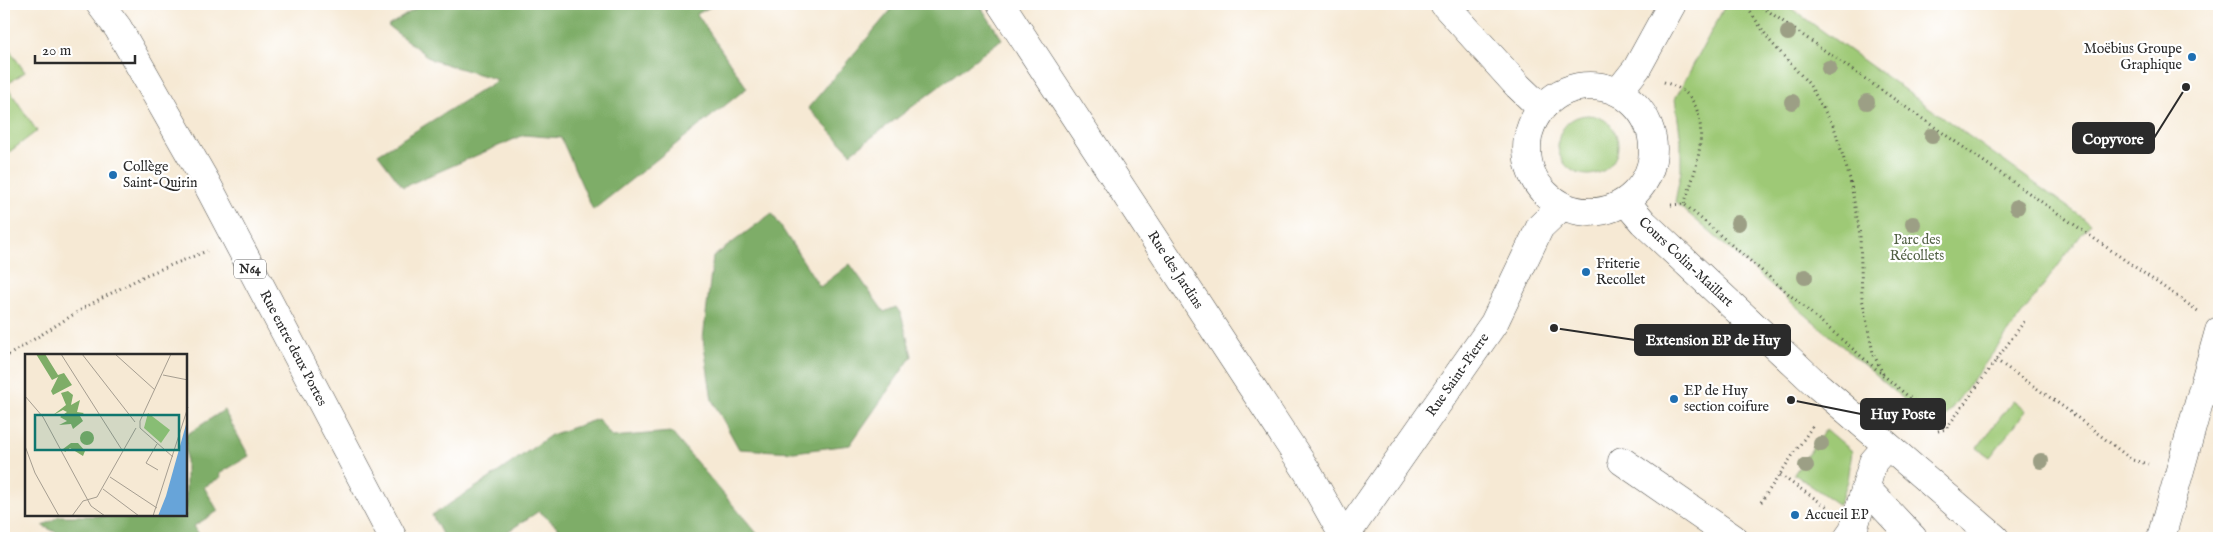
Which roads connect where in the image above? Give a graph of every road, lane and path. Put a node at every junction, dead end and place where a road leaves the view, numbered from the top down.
1 (100, 4) edge
2 (1001, 4) edge
3 (1444, 4) edge
4 (1672, 4) edge
5 (1745, 4) edge
6 (1758, 4) edge
7 (1664, 82) dead end
8 (1618, 92) junction
9 (1541, 108) junction
10 (1626, 202) junction
11 (1684, 204) junction
12 (1667, 205) dead end
13 (1561, 206) junction
14 (236, 241) junction
15 (2026, 319) dead end
16 (2212, 324) edge
17 (4, 358) edge
18 (1996, 360) junction
19 (1884, 377) junction
20 (1820, 417) dead end
21 (1946, 429) junction
22 (1938, 431) dead end
23 (1887, 446) junction
24 (1622, 461) dead end
25 (2148, 464) dead end
26 (1780, 475) junction
27 (1866, 488) junction
28 (1761, 502) dead end
29 (1836, 514) dead end
30 (393, 538) edge
31 (1344, 538) edge
32 (1733, 538) edge
33 (1848, 538) edge
34 (1913, 538) edge
35 (1995, 538) edge
36 (2162, 538) edge

1 - 14 street, Rue entre deux Portes / N64
2 - 31 street, Rue des Jardins
3 - 9 street
4 - 8 street
5 - 19 path
6 - 16 path
7 - 11 path
8 - 9 street
8 - 10 street
9 - 13 street
10 - 13 street
10 - 23 street, Cours Colin-Maillart
11 - 12 path
11 - 19 path
13 - 31 street, Rue Saint-Pierre
14 - 17 path
14 - 30 street, Rue entre deux Portes / N64
15 - 18 path
16 - 36 street
18 - 21 path
18 - 25 path
19 - 21 path
20 - 26 path
21 - 22 path
23 - 27 street
23 - 35 street, Cours Colin-Maillart
24 - 32 street
26 - 28 path
26 - 29 path
27 - 33 street
27 - 34 street

